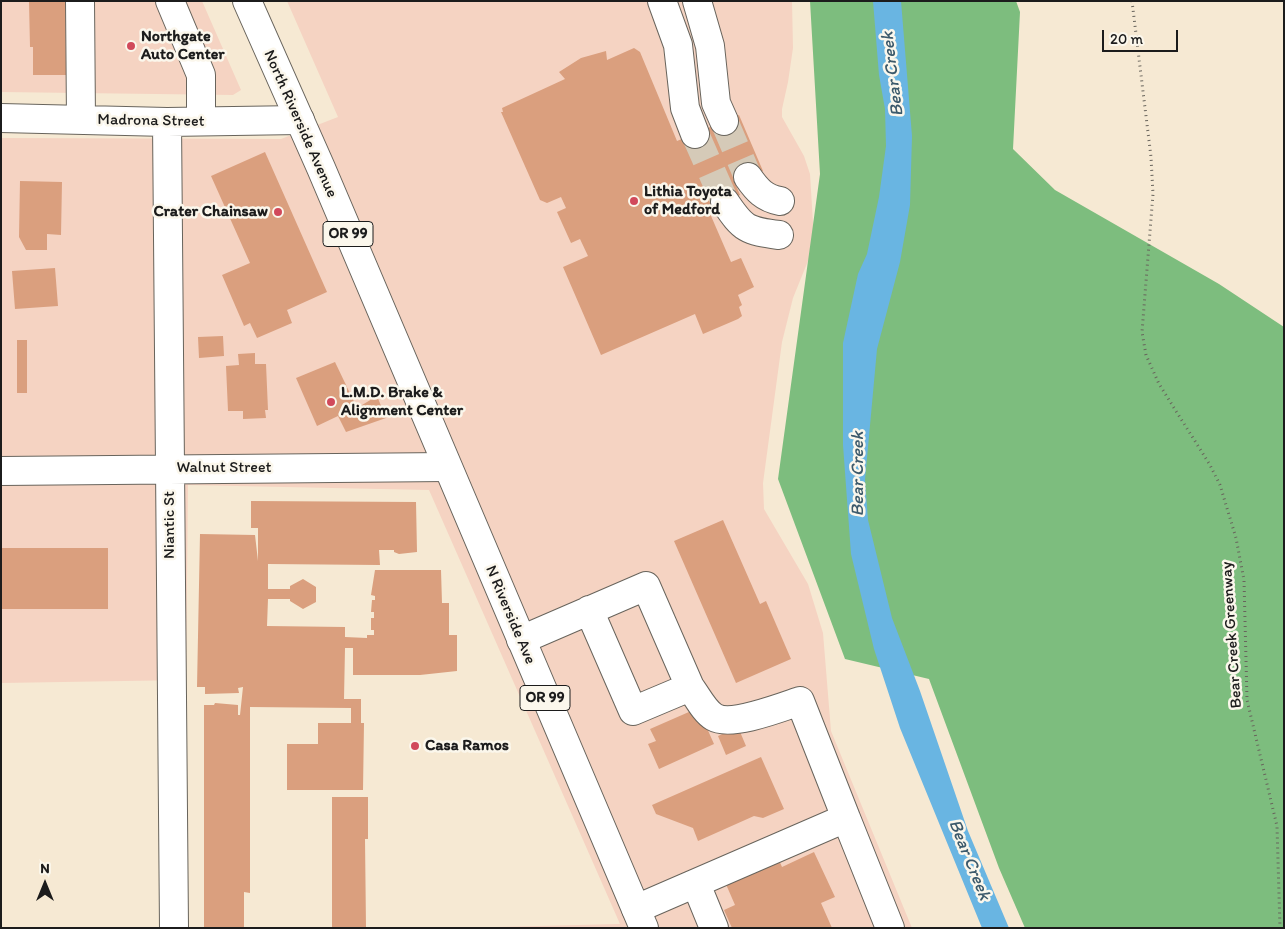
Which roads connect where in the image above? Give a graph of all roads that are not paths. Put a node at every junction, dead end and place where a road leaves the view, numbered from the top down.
1 (80, 1) edge
2 (170, 1) edge
3 (246, 1) edge
4 (662, 1) edge
5 (697, 1) edge
6 (1, 118) edge
7 (81, 120) junction
8 (300, 120) junction
9 (201, 121) junction
10 (724, 121) tunnel mouth
11 (167, 122) junction
12 (695, 134) tunnel mouth
13 (748, 177) tunnel mouth
14 (780, 201) dead end
15 (724, 202) tunnel mouth
16 (779, 235) dead end
17 (447, 467) junction
18 (170, 468) junction
19 (1, 471) edge
20 (590, 610) junction
21 (520, 640) junction
22 (690, 687) junction
23 (846, 818) junction
24 (696, 884) junction
25 (640, 918) edge
26 (174, 928) edge
27 (714, 928) edge
28 (890, 928) edge

1 - 7 street
2 - 9 street
3 - 8 street, North Riverside Avenue / OR 99
4 - 12 street
5 - 10 street
6 - 7 street, Madrona Street
7 - 11 street, Madrona Street
8 - 9 street, Madrona Street
8 - 17 street, North Riverside Avenue / OR 99
9 - 11 street, Madrona Street
11 - 18 street, Niantic St
13 - 14 street
15 - 16 street
17 - 18 street, Walnut Street
17 - 21 street, N Riverside Ave / OR 99
18 - 19 street, Walnut Street
18 - 26 street, Niantic St
20 - 21 street
20 - 22 street
20 - 22 street
21 - 25 street, N Riverside Ave / OR 99
22 - 23 street
23 - 24 street
23 - 28 street
24 - 25 street
24 - 27 street

